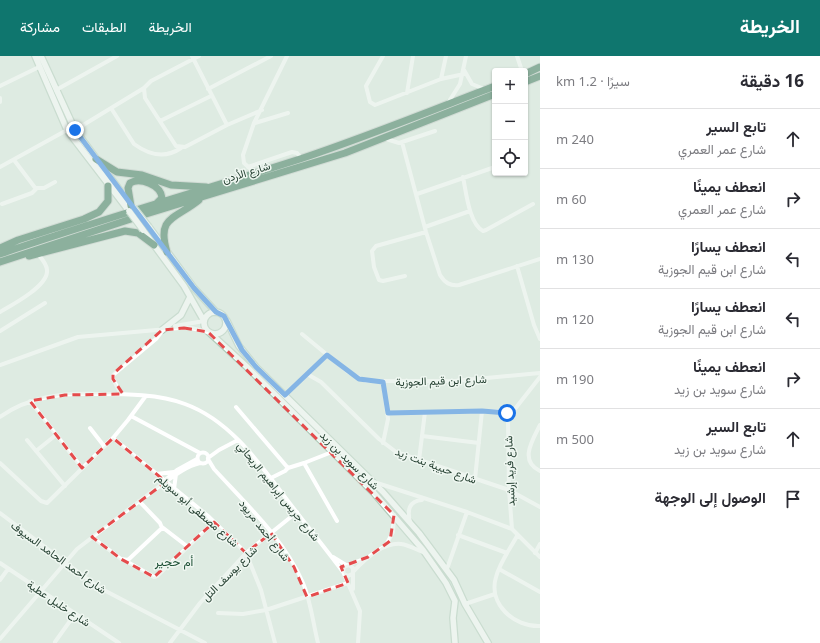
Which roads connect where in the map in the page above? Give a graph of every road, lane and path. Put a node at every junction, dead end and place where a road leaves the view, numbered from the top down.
1 (35, 56) edge
2 (42, 56) edge
3 (117, 56) edge
4 (199, 56) edge
5 (271, 56) edge
6 (383, 56) edge
7 (413, 56) edge
8 (446, 56) edge
9 (466, 56) edge
10 (517, 56) edge
11 (193, 57) edge
12 (285, 57) edge
13 (108, 58) edge
14 (39, 67) junction
15 (540, 67) edge
16 (521, 68) edge
17 (464, 72) junction
18 (528, 73) edge
19 (540, 76) edge
20 (441, 79) junction
21 (528, 81) edge
22 (0, 86) edge
23 (492, 87) edge
24 (144, 88) junction
25 (208, 89) junction
26 (486, 89) junction
27 (56, 90) junction
28 (407, 93) junction
29 (492, 95) edge
30 (211, 96) junction
31 (0, 98) edge
32 (0, 102) edge
33 (444, 107) junction
34 (111, 108) junction
35 (262, 110) junction
36 (288, 113) dead end
37 (160, 121) junction
38 (254, 123) junction
39 (227, 125) junction
40 (66, 130) junction
41 (75, 130) junction
42 (435, 131) dead end
43 (383, 138) junction
44 (402, 142) junction
45 (182, 147) junction
46 (301, 158) junction
47 (96, 159) junction
48 (14, 160) junction
49 (0, 167) edge
50 (248, 167) junction
51 (492, 168) edge
52 (255, 173) junction
53 (463, 177) junction
54 (55, 182) dead end
55 (108, 186) junction
56 (210, 187) junction
57 (36, 188) junction
58 (416, 194) junction
59 (202, 197) junction
60 (2, 204) dead end
61 (156, 204) junction
62 (533, 204) dead end
63 (131, 208) junction
64 (470, 211) junction
65 (425, 226) junction
66 (146, 229) junction
67 (426, 232) junction
68 (154, 245) junction
69 (0, 248) edge
70 (167, 252) junction
71 (36, 253) junction
72 (1, 259) edge
73 (540, 259) edge
74 (517, 266) junction
75 (405, 276) dead end
76 (190, 297) junction
77 (45, 303) dead end
78 (0, 312) edge
79 (216, 312) junction
80 (204, 321) junction
81 (227, 321) junction
82 (162, 330) junction
83 (0, 331) edge
84 (209, 333) junction
85 (302, 334) dead end
86 (540, 339) edge
87 (327, 355) junction
88 (0, 364) edge
89 (540, 373) edge
90 (307, 374) junction
91 (540, 377) edge
92 (383, 382) junction
93 (121, 394) junction
94 (285, 395) junction
95 (145, 396) junction
96 (30, 401) junction
97 (236, 407) dead end
98 (482, 411) junction
99 (425, 412) junction
100 (388, 413) junction
101 (511, 414) junction
102 (132, 416) junction
103 (0, 417) edge
104 (540, 426) edge
105 (90, 428) dead end
106 (56, 435) junction
107 (422, 436) junction
108 (113, 438) junction
109 (27, 440) dead end
110 (238, 440) junction
111 (383, 443) junction
112 (479, 443) junction
113 (104, 446) junction
114 (191, 450) junction
115 (36, 451) junction
116 (332, 452) junction
117 (203, 459) junction
118 (419, 460) junction
119 (0, 463) edge
120 (304, 463) junction
121 (82, 468) junction
122 (288, 468) junction
123 (540, 472) edge
124 (175, 473) junction
125 (156, 474) junction
126 (271, 478) junction
127 (475, 479) junction
128 (371, 481) junction
129 (164, 483) junction
130 (65, 486) junction
131 (174, 489) junction
132 (509, 490) junction
133 (425, 499) junction
134 (139, 501) junction
135 (540, 507) edge
136 (297, 512) junction
137 (466, 512) junction
138 (0, 513) edge
139 (394, 515) junction
140 (337, 521) dead end
141 (214, 522) junction
142 (411, 523) junction
143 (162, 527) junction
144 (512, 529) junction
145 (271, 533) junction
146 (458, 535) junction
147 (518, 536) junction
148 (92, 537) junction
149 (540, 544) edge
150 (188, 547) junction
151 (385, 547) junction
152 (246, 553) junction
153 (425, 553) junction
154 (507, 553) junction
155 (535, 553) junction
156 (330, 554) junction
157 (368, 557) junction
158 (540, 557) edge
159 (124, 560) junction
160 (0, 563) edge
161 (65, 563) junction
162 (347, 565) junction
163 (8, 569) junction
164 (447, 569) junction
165 (499, 569) junction
166 (344, 573) junction
167 (353, 573) junction
168 (0, 580) edge
169 (348, 582) junction
170 (42, 591) junction
171 (540, 592) edge
172 (353, 593) junction
173 (495, 594) junction
174 (307, 597) junction
175 (465, 604) junction
176 (266, 610) junction
177 (218, 613) dead end
178 (75, 614) junction
179 (540, 626) edge
180 (180, 629) junction
181 (0, 639) edge
182 (55, 642) dead end
183 (119, 643) edge
184 (170, 643) edge
185 (205, 643) edge
186 (275, 643) edge
187 (318, 643) edge
188 (358, 643) edge
189 (455, 643) edge
190 (488, 643) edge

1 - 14 main road
2 - 27 main road
3 - 13 street
4 - 11 street
5 - 25 street
6 - 28 street
7 - 28 street
8 - 20 street
9 - 17 street
10 - 16 street
11 - 24 street
11 - 25 street
12 - 35 street
13 - 27 street
14 - 22 street
14 - 40 main road
15 - 18 highway
17 - 20 street
17 - 26 street
17 - 33 street
19 - 21 highway
20 - 28 street
23 - 26 highway, شارع الأردن
24 - 34 street
24 - 37 street
25 - 30 street
26 - 33 highway, شارع الأردن
27 - 41 main road
29 - 43 highway, شارع الأردن
30 - 37 street
30 - 39 street
31 - 32 street
33 - 46 highway, شارع الأردن
34 - 41 street
34 - 45 street
35 - 38 street
35 - 39 street
36 - 38 street
37 - 45 street
38 - 50 street
39 - 45 street
40 - 48 street
40 - 55 main road
41 - 47 main road
42 - 44 street
43 - 44 street
43 - 59 highway, شارع الأردن
44 - 58 street
46 - 50 street
46 - 52 highway, شارع الأردن
47 - 56 highway
47 - 63 main road
48 - 49 street
48 - 57 street
50 - 52 street
51 - 53 street
52 - 56 highway, شارع الأردن
53 - 58 street
53 - 64 street
54 - 57 street
55 - 63 main road
55 - 69 highway
56 - 61 highway, شارع الأردن
57 - 60 street
58 - 65 street
59 - 70 highway
59 - 71 highway, شارع الأردن
61 - 63 highway
61 - 72 highway, شارع الأردن
62 - 64 street
63 - 66 main road, bridge
64 - 65 street
65 - 67 street
66 - 68 main road
66 - 70 main road
67 - 74 street
67 - 75 street
68 - 71 highway
68 - 76 main road
70 - 79 main road
71 - 72 highway
71 - 78 street
73 - 74 street
74 - 86 street
76 - 80 main road
76 - 82 main road
77 - 83 street
79 - 80 main road
79 - 81 main road
80 - 82 street
80 - 84 main road
81 - 84 main road
81 - 94 main road, شارع سويد بن زيد
82 - 84 street
82 - 88 street
82 - 93 street
84 - 116 main road, شارع سويد بن زيد
85 - 87 street, شارع ابن قيم الجوزية
87 - 90 street
87 - 92 street, شارع ابن قيم الجوزية
89 - 92 street, شارع ابن قيم الجوزية
90 - 94 street
90 - 111 street, شارع حبيبة بنت زيد
91 - 101 street
92 - 100 street
93 - 95 street, شارع جريس إبراهيم الريحاني
93 - 96 street, شارع جريس إبراهيم الريحاني
94 - 128 main road, شارع سويد بن زيد
95 - 102 street
95 - 110 street, شارع جريس إبراهيم الريحاني
96 - 103 street, شارع جريس إبراهيم الريحاني
96 - 106 street
97 - 122 street
98 - 99 street
98 - 101 street
98 - 112 street
99 - 100 street
99 - 107 street
100 - 111 street
101 - 132 street, شارع فريد إرشيد
102 - 108 street
102 - 114 street, شارع أحمد مريود
104 - 123 street
105 - 113 street
106 - 115 street
106 - 121 street
107 - 112 street
107 - 118 street
108 - 113 street
108 - 125 street, شارع مصطفى أبو سويلم
109 - 115 street
110 - 117 street
110 - 126 street, شارع جريس إبراهيم الريحاني
111 - 118 street, شارع حبيبة بنت زيد
112 - 127 street
113 - 121 street
114 - 117 street, شارع أحمد مريود
114 - 117 street, شارع أحمد مريود
115 - 130 street
116 - 120 street
116 - 139 main road, شارع سويد بن زيد
117 - 124 street
117 - 145 street, شارع أحمد مريود
118 - 127 street, شارع حبيبة بنت زيد
119 - 130 street
120 - 122 street
120 - 140 street
121 - 130 street
122 - 126 street
124 - 125 street
124 - 129 street
124 - 131 street
125 - 129 street, شارع مصطفى أبو سويلم
126 - 136 street, شارع جريس إبراهيم الريحاني
127 - 132 street, شارع حبيبة بنت زيد
128 - 133 street
128 - 142 main road, شارع سويد بن زيد
129 - 131 street, شارع مصطفى أبو سويلم
129 - 134 street
131 - 141 street, شارع مصطفى أبو سويلم
132 - 135 street, شارع حبيبة بنت زيد
132 - 144 street, شارع فريد إرشيد
133 - 137 street
133 - 142 street
134 - 143 street
134 - 148 street
136 - 145 street, شارع يوسف التل
136 - 156 street, شارع جريس إبراهيم الريحاني
137 - 144 street
137 - 146 street
138 - 161 street, شارع أحمد الحامد السيوف
139 - 151 street
139 - 153 main road, شارع سويد بن زيد
141 - 150 street
141 - 152 street, شارع مصطفى أبو سويلم
142 - 164 main road, شارع سويد بن زيد
143 - 150 street
143 - 159 street
144 - 147 street
145 - 152 street, شارع يوسف التل
145 - 174 street, شارع أحمد مريود
146 - 154 street
146 - 164 street
147 - 154 street
147 - 155 street
148 - 159 street
148 - 161 street
149 - 155 street
150 - 159 street
151 - 153 street
151 - 157 street
152 - 176 street, شارع مصطفى أبو سويلم
152 - 180 street, شارع يوسف التل
153 - 189 main road, شارع سويد بن زيد
154 - 165 street
155 - 158 street
156 - 162 street, شارع جريس إبراهيم الريحاني
156 - 166 street, شارع جريس إبراهيم الريحاني
157 - 162 street
157 - 167 street
160 - 163 street, شارع خليل عطية
161 - 170 street
161 - 180 street, شارع أحمد الحامد السيوف
162 - 166 street
162 - 167 street
163 - 168 street
163 - 170 street, شارع خليل عطية
164 - 175 main road, شارع سويد بن زيد
165 - 171 street
165 - 173 street
166 - 167 street
166 - 169 street, شارع جريس إبراهيم الريحاني
167 - 172 street, شارع جريس إبراهيم الريحاني
169 - 172 street, شارع جريس إبراهيم الريحاني
169 - 174 street
170 - 178 street, شارع خليل عطية
170 - 181 street
172 - 188 street, شارع جريس إبراهيم الريحاني
173 - 175 street
173 - 179 street
174 - 176 street
174 - 187 street, شارع أحمد مريود
175 - 190 main road, شارع سويد بن زيد
176 - 177 street
176 - 186 street, شارع مصطفى أبو سويلم
178 - 182 street
178 - 183 street, شارع خليل عطية
180 - 184 street, شارع يوسف التل
180 - 185 street, شارع أحمد الحامد السيوف

